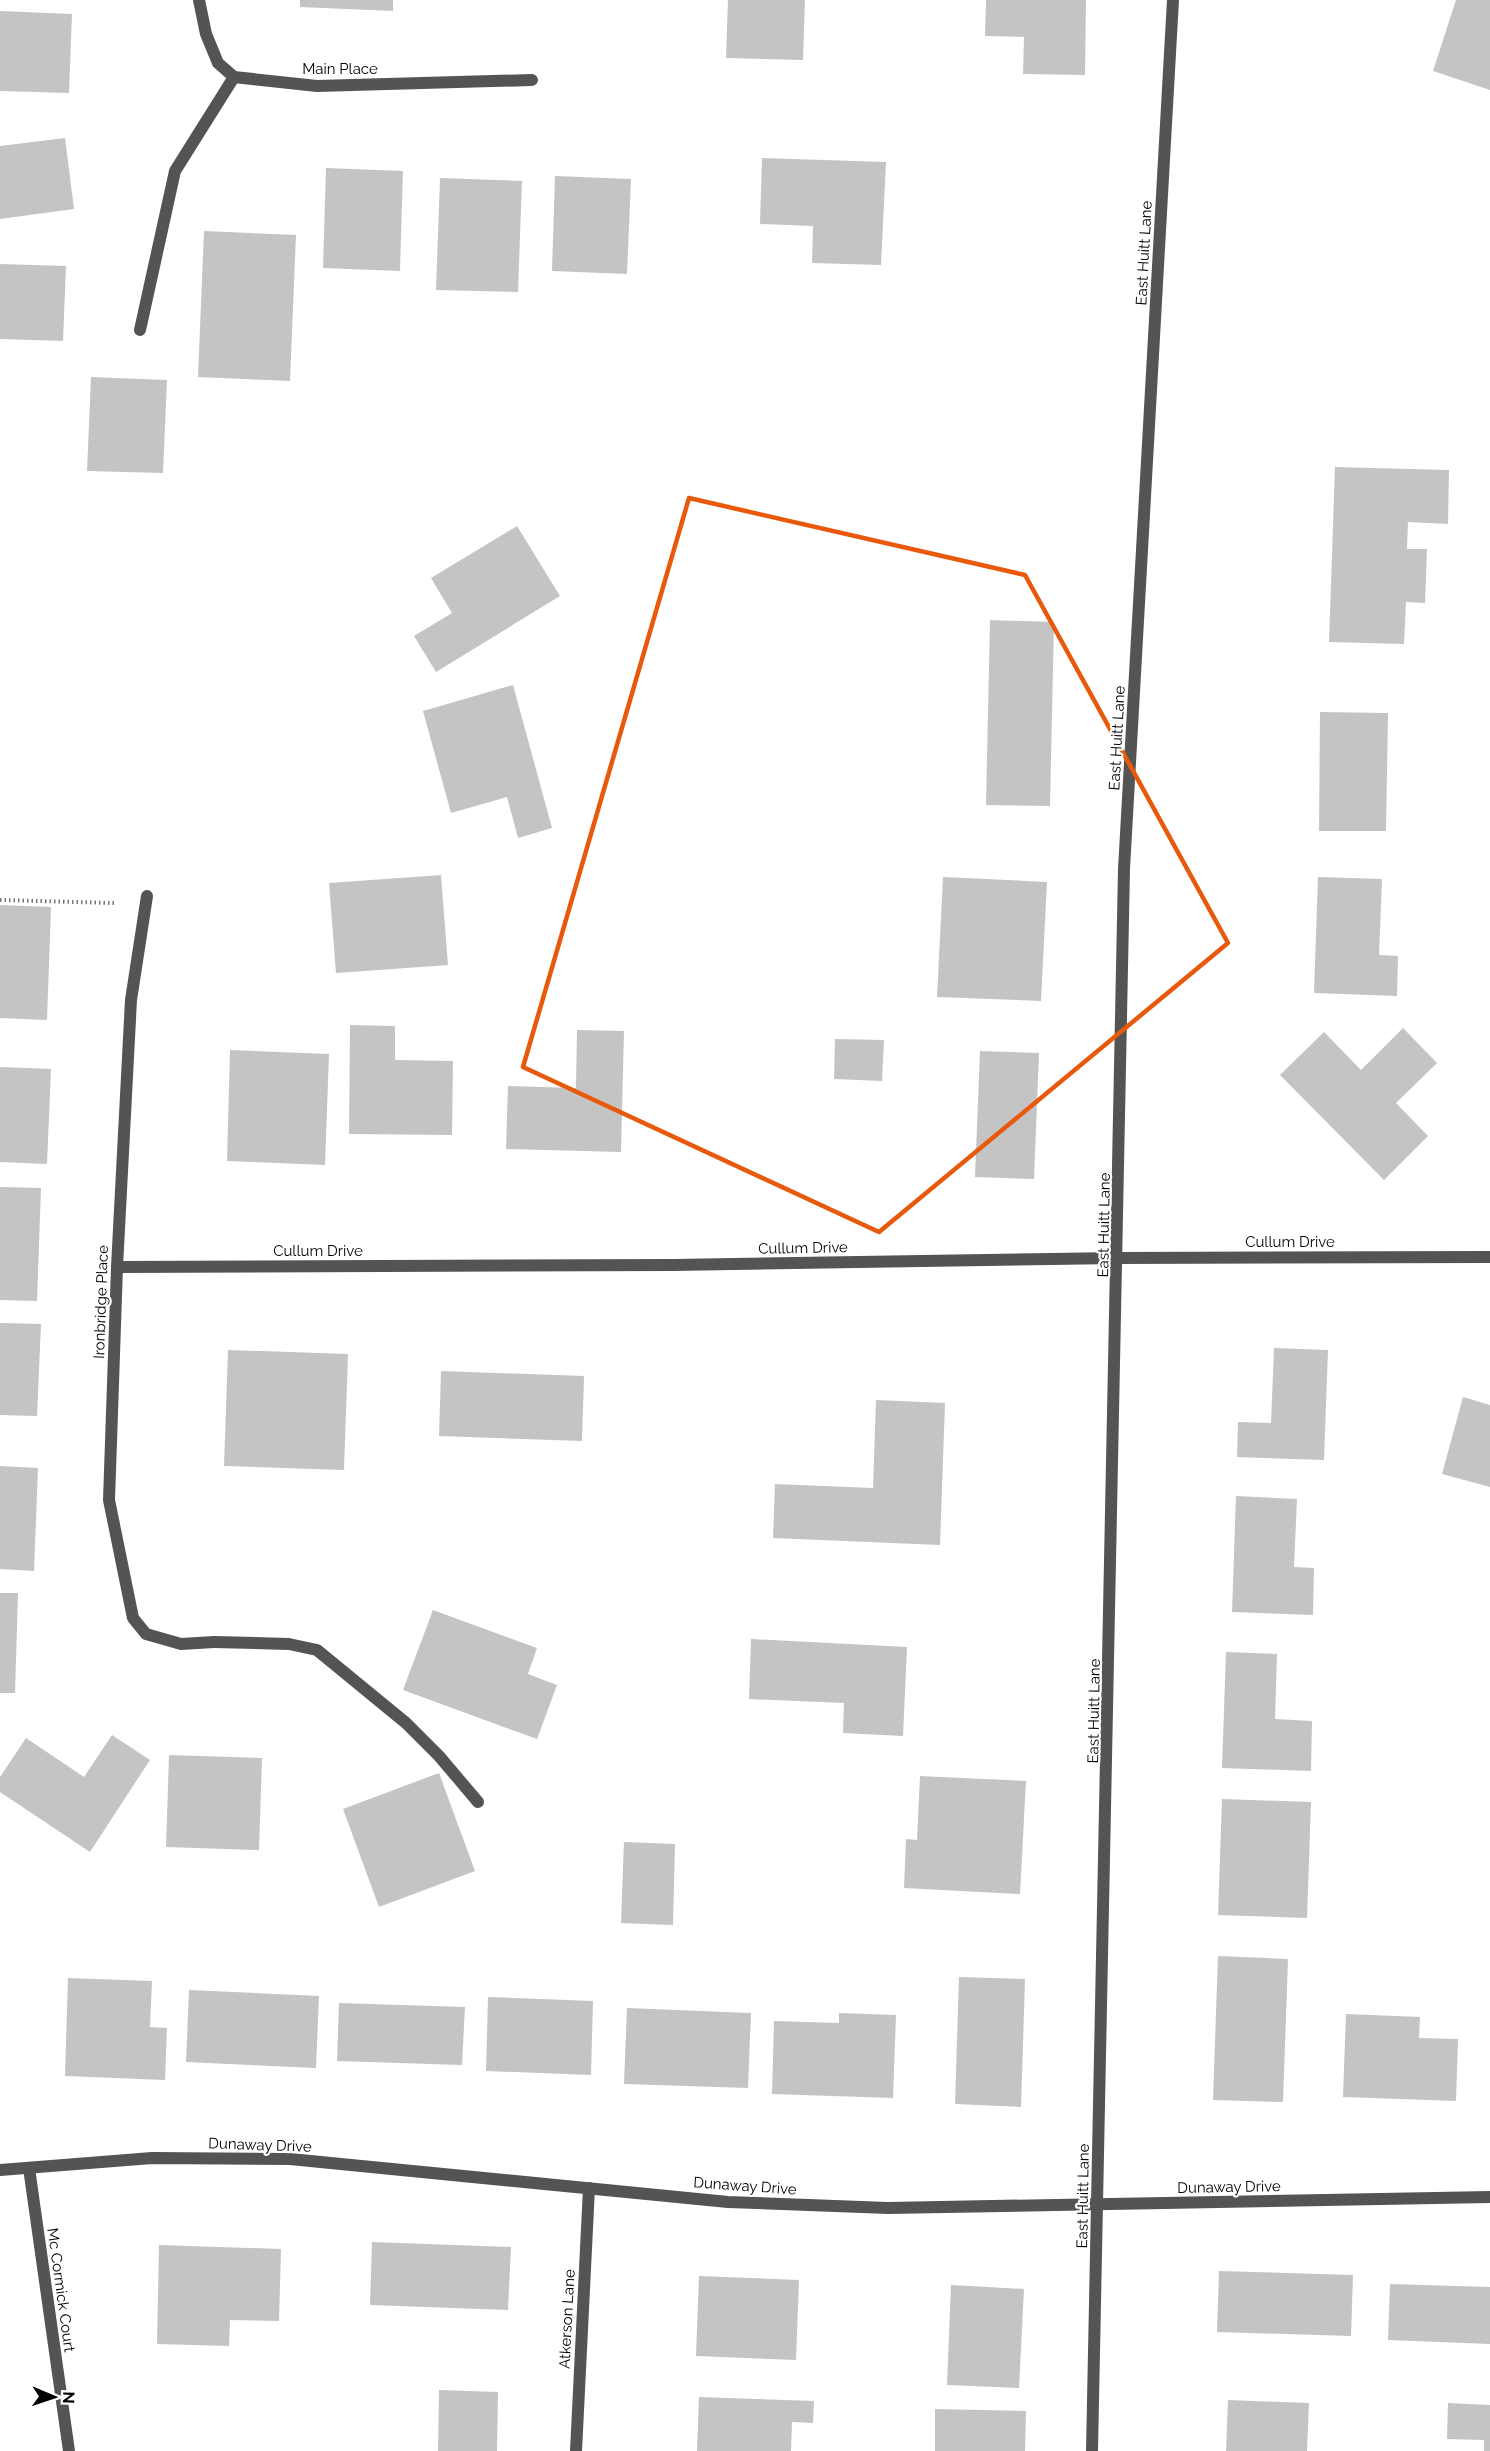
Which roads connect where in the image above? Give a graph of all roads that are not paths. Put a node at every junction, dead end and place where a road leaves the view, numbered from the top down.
1 (199, 0) edge
2 (1173, 0) edge
3 (234, 76) junction
4 (532, 80) dead end
5 (140, 330) dead end
6 (147, 896) dead end
7 (1490, 1257) edge
8 (1118, 1258) junction
9 (117, 1267) junction
10 (478, 1802) dead end
11 (30, 2168) junction
12 (0, 2170) edge
13 (589, 2188) junction
14 (1490, 2197) edge
15 (1098, 2205) junction
16 (69, 2451) edge
17 (576, 2451) edge
18 (1092, 2451) edge

1 - 3 street
2 - 8 street, East Huitt Lane
3 - 4 street, Main Place
3 - 5 street
6 - 9 street, Ironbridge Place
7 - 8 street, Cullum Drive
8 - 9 street, Cullum Drive
8 - 15 street, East Huitt Lane
9 - 10 street, Ironbridge Place
11 - 12 street, Dunaway Drive
11 - 13 street, Dunaway Drive
11 - 16 street, Mc Cormick Court
13 - 15 street, Dunaway Drive
13 - 17 street, Atkerson Lane
14 - 15 street, Dunaway Drive
15 - 18 street, East Huitt Lane

